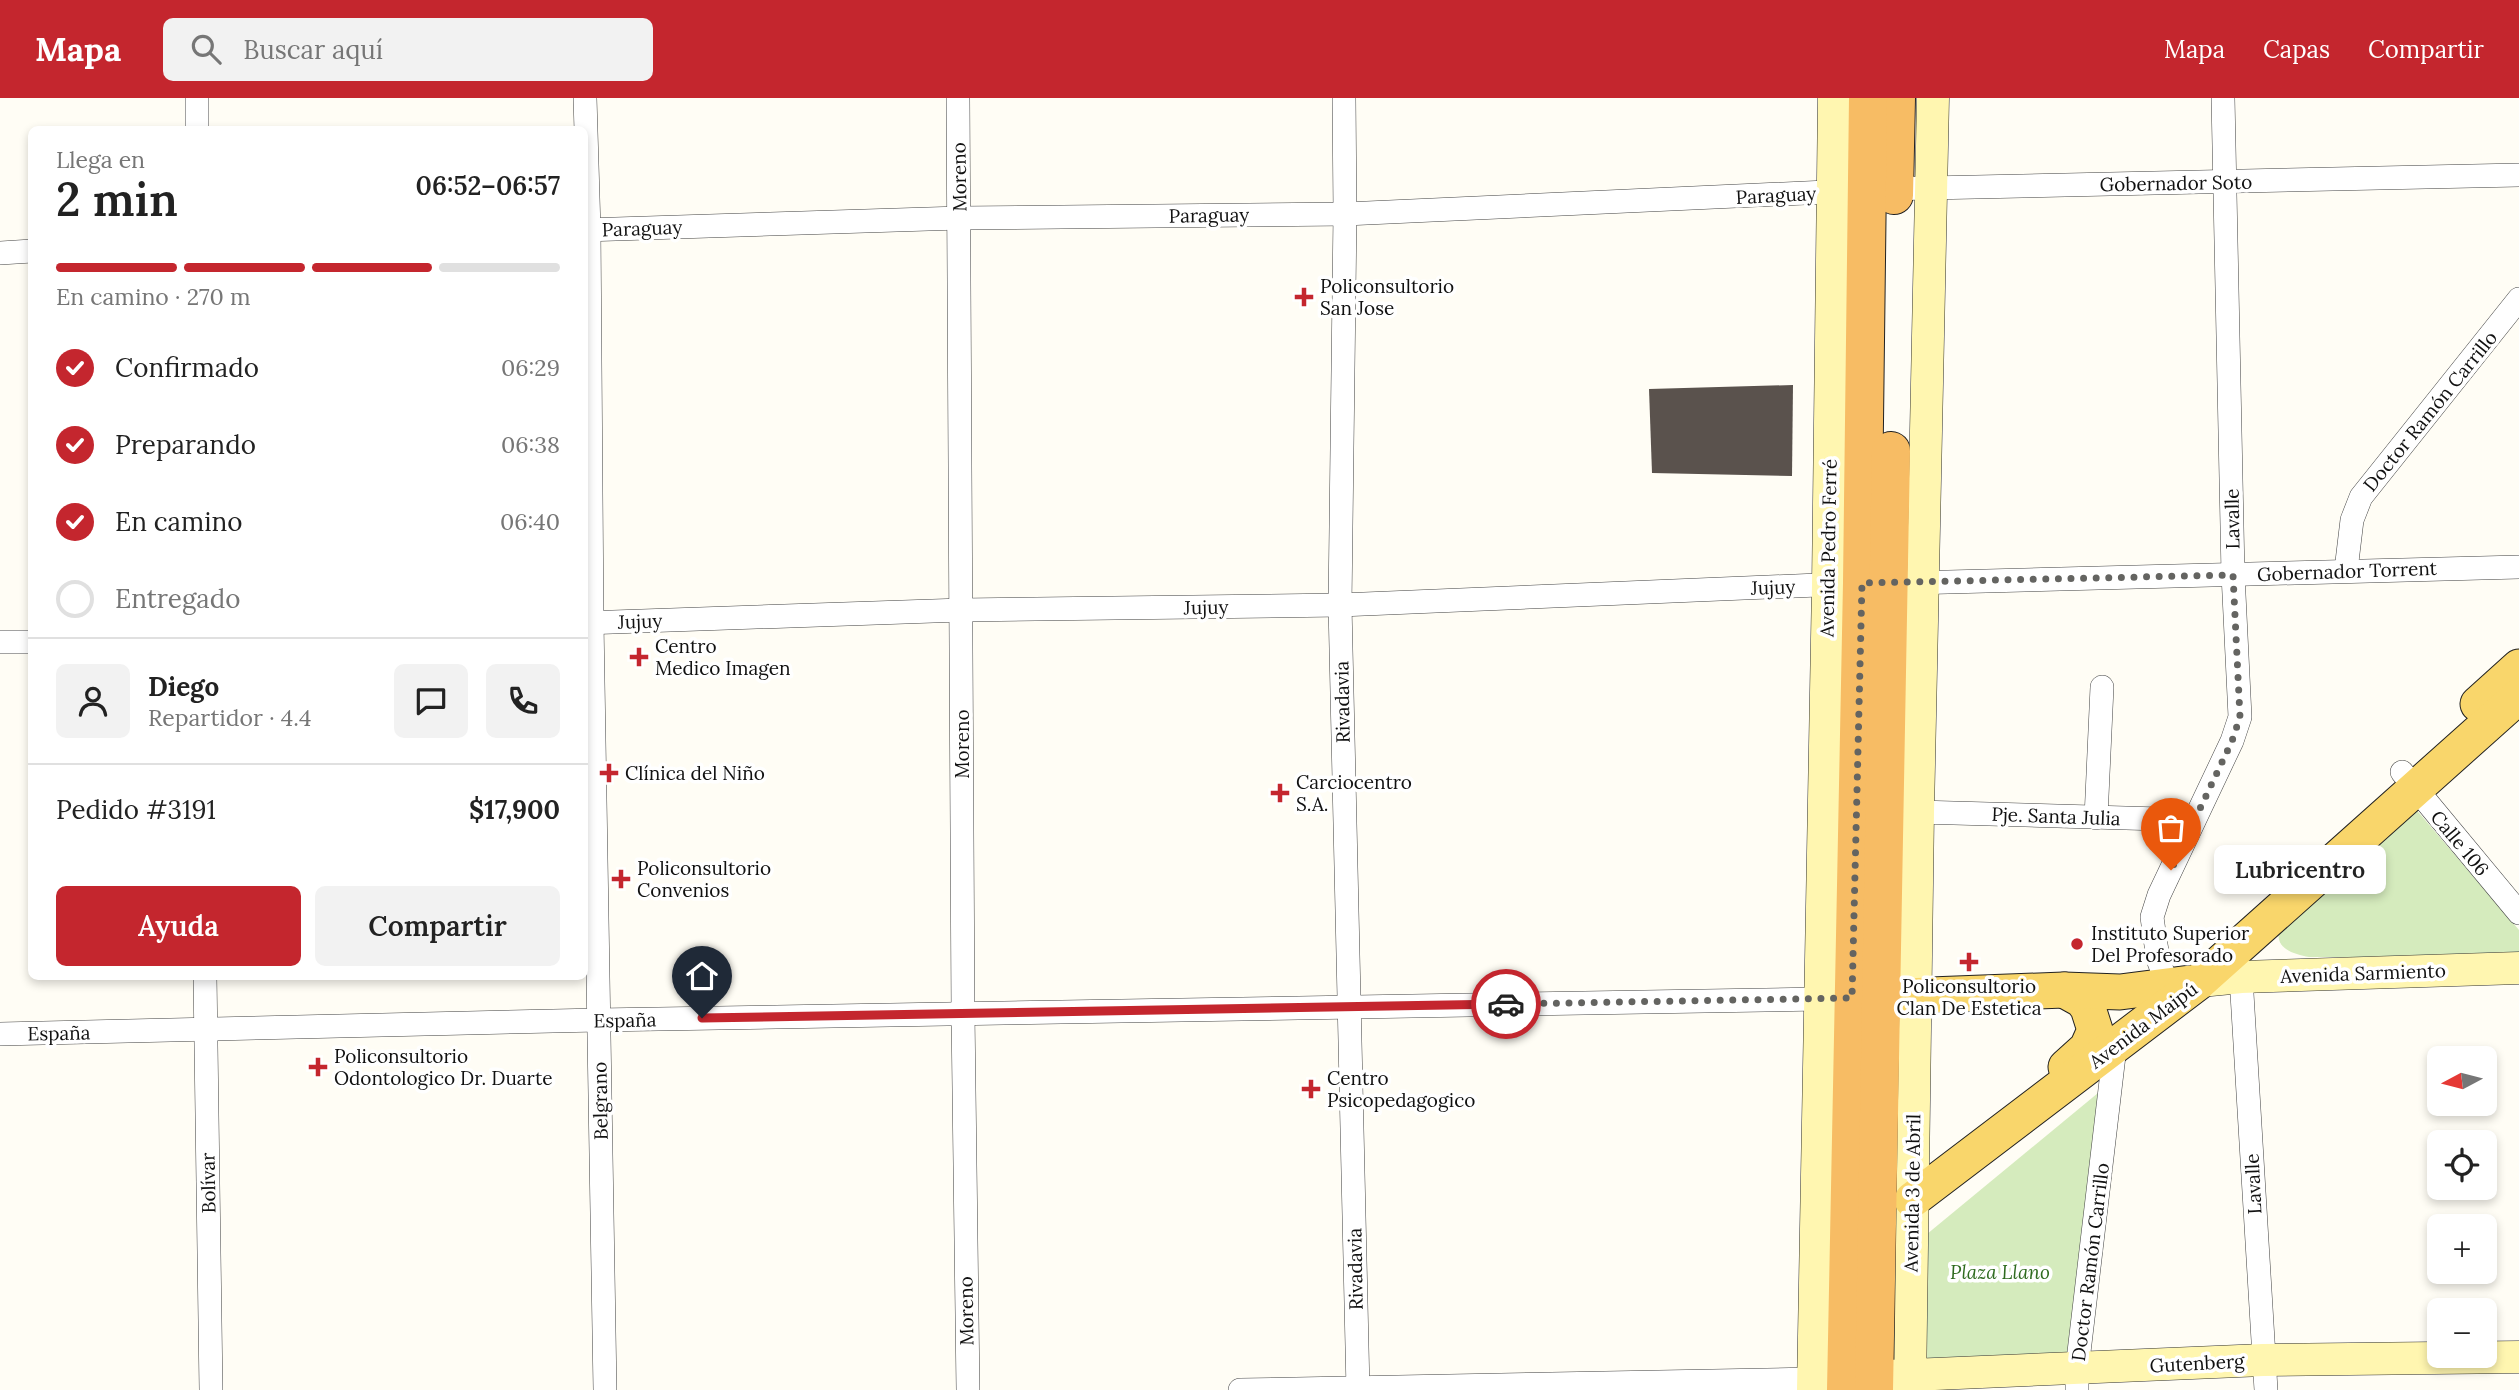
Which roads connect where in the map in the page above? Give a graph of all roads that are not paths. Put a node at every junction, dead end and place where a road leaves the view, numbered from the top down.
1 (197, 98) edge
2 (585, 98) edge
3 (958, 98) edge
4 (1344, 98) edge
5 (1834, 98) edge
6 (1868, 98) edge
7 (1896, 98) edge
8 (1933, 98) edge
9 (2222, 98) edge
10 (197, 126) edge
11 (585, 126) edge
12 (2519, 175) edge
13 (2223, 183) junction
14 (1881, 190) junction
15 (1345, 214) junction
16 (960, 218) junction
17 (588, 230) edge
18 (28, 251) edge
19 (0, 253) edge
20 (2519, 299) edge
21 (2519, 567) edge
22 (2346, 570) junction
23 (2233, 575) junction
24 (1876, 583) junction
25 (1340, 605) junction
26 (962, 610) junction
27 (588, 623) edge
28 (0, 642) edge
29 (28, 642) edge
30 (2519, 667) edge
31 (2102, 687) dead end
32 (2519, 696) edge
33 (2408, 780) junction
34 (1918, 812) junction
35 (2096, 818) junction
36 (2194, 820) junction
37 (2519, 913) edge
38 (2519, 968) edge
39 (2241, 977) junction
40 (205, 980) edge
41 (2064, 990) junction
42 (2181, 990) junction
43 (1867, 998) junction
44 (1349, 1007) junction
45 (963, 1014) junction
46 (598, 1020) junction
47 (206, 1029) junction
48 (0, 1034) edge
49 (2115, 1046) junction
50 (1983, 1146) junction
51 (1912, 1200) junction
52 (2519, 1356) edge
53 (2264, 1375) edge
54 (2077, 1379) edge
55 (1861, 1384) edge
56 (1358, 1389) edge
57 (211, 1390) edge
58 (604, 1390) edge
59 (968, 1390) edge
60 (1240, 1390) edge

1 - 10 street
2 - 11 street, Belgrano
3 - 16 street, Moreno
4 - 15 street, Rivadavia
5 - 14 main road, Avenida Pedro Ferré
6 - 14 highway, Avenida Pedro Ferré
7 - 14 highway, Avenida Pedro Ferré
8 - 14 main road, Avenida Pedro Ferré
9 - 13 street, Lavalle
12 - 13 street, Gobernador Soto
13 - 14 street, Gobernador Soto
13 - 23 street, Lavalle
14 - 15 street, Paraguay
14 - 24 highway, Avenida Pedro Ferré
14 - 24 main road, Avenida Pedro Ferré
15 - 16 street, Paraguay
15 - 25 street, Rivadavia
16 - 17 street, Paraguay
16 - 26 street, Moreno
18 - 19 street
20 - 22 street, Doctor Ramón Carrillo
21 - 22 street, Gobernador Torrent
22 - 23 street, Gobernador Torrent
23 - 24 street, Gobernador Torrent
23 - 36 street, Lavalle
24 - 25 street, Jujuy
24 - 34 main road, Avenida Pedro Ferré
24 - 43 highway, Avenida Pedro Ferré
24 - 43 main road, Avenida Pedro Ferré
25 - 26 street, Jujuy
25 - 44 street, Rivadavia
26 - 27 street, Jujuy
26 - 45 street, Moreno
27 - 46 street, Belgrano
28 - 29 street
30 - 33 main road, Avenida Maipú
31 - 35 street
32 - 33 main road, Avenida Maipú
33 - 37 street, Calle 106
33 - 42 main road, Avenida Maipú
34 - 35 street, Pje. Santa Julia
34 - 43 main road, Avenida Pedro Ferré
35 - 36 street, Pje. Santa Julia
36 - 42 street, Lavalle
38 - 39 main road, Avenida Sarmiento
39 - 42 main road, Avenida Sarmiento
39 - 53 street, Lavalle
40 - 47 street, Bolívar
41 - 42 main road, Avenida Sarmiento
41 - 43 main road, Avenida Sarmiento
41 - 50 main road
42 - 49 main road, Avenida Maipú
43 - 44 street, España
43 - 51 main road, Avenida 3 de Abril
43 - 55 highway, Avenida 3 de Abril
43 - 55 main road
44 - 45 street, España
44 - 56 street, Rivadavia
45 - 46 street, España
45 - 59 street, Moreno
46 - 47 street, España
46 - 58 street, Belgrano
47 - 48 street, España
47 - 57 street, Bolívar
49 - 50 main road, Avenida Maipú
49 - 54 street, Doctor Ramón Carrillo
50 - 51 main road, Avenida Maipú
51 - 55 main road, Avenida 3 de Abril
52 - 53 main road, Gutenberg
53 - 54 main road, Gutenberg
54 - 55 main road, Gutenberg
55 - 56 street
56 - 60 street

